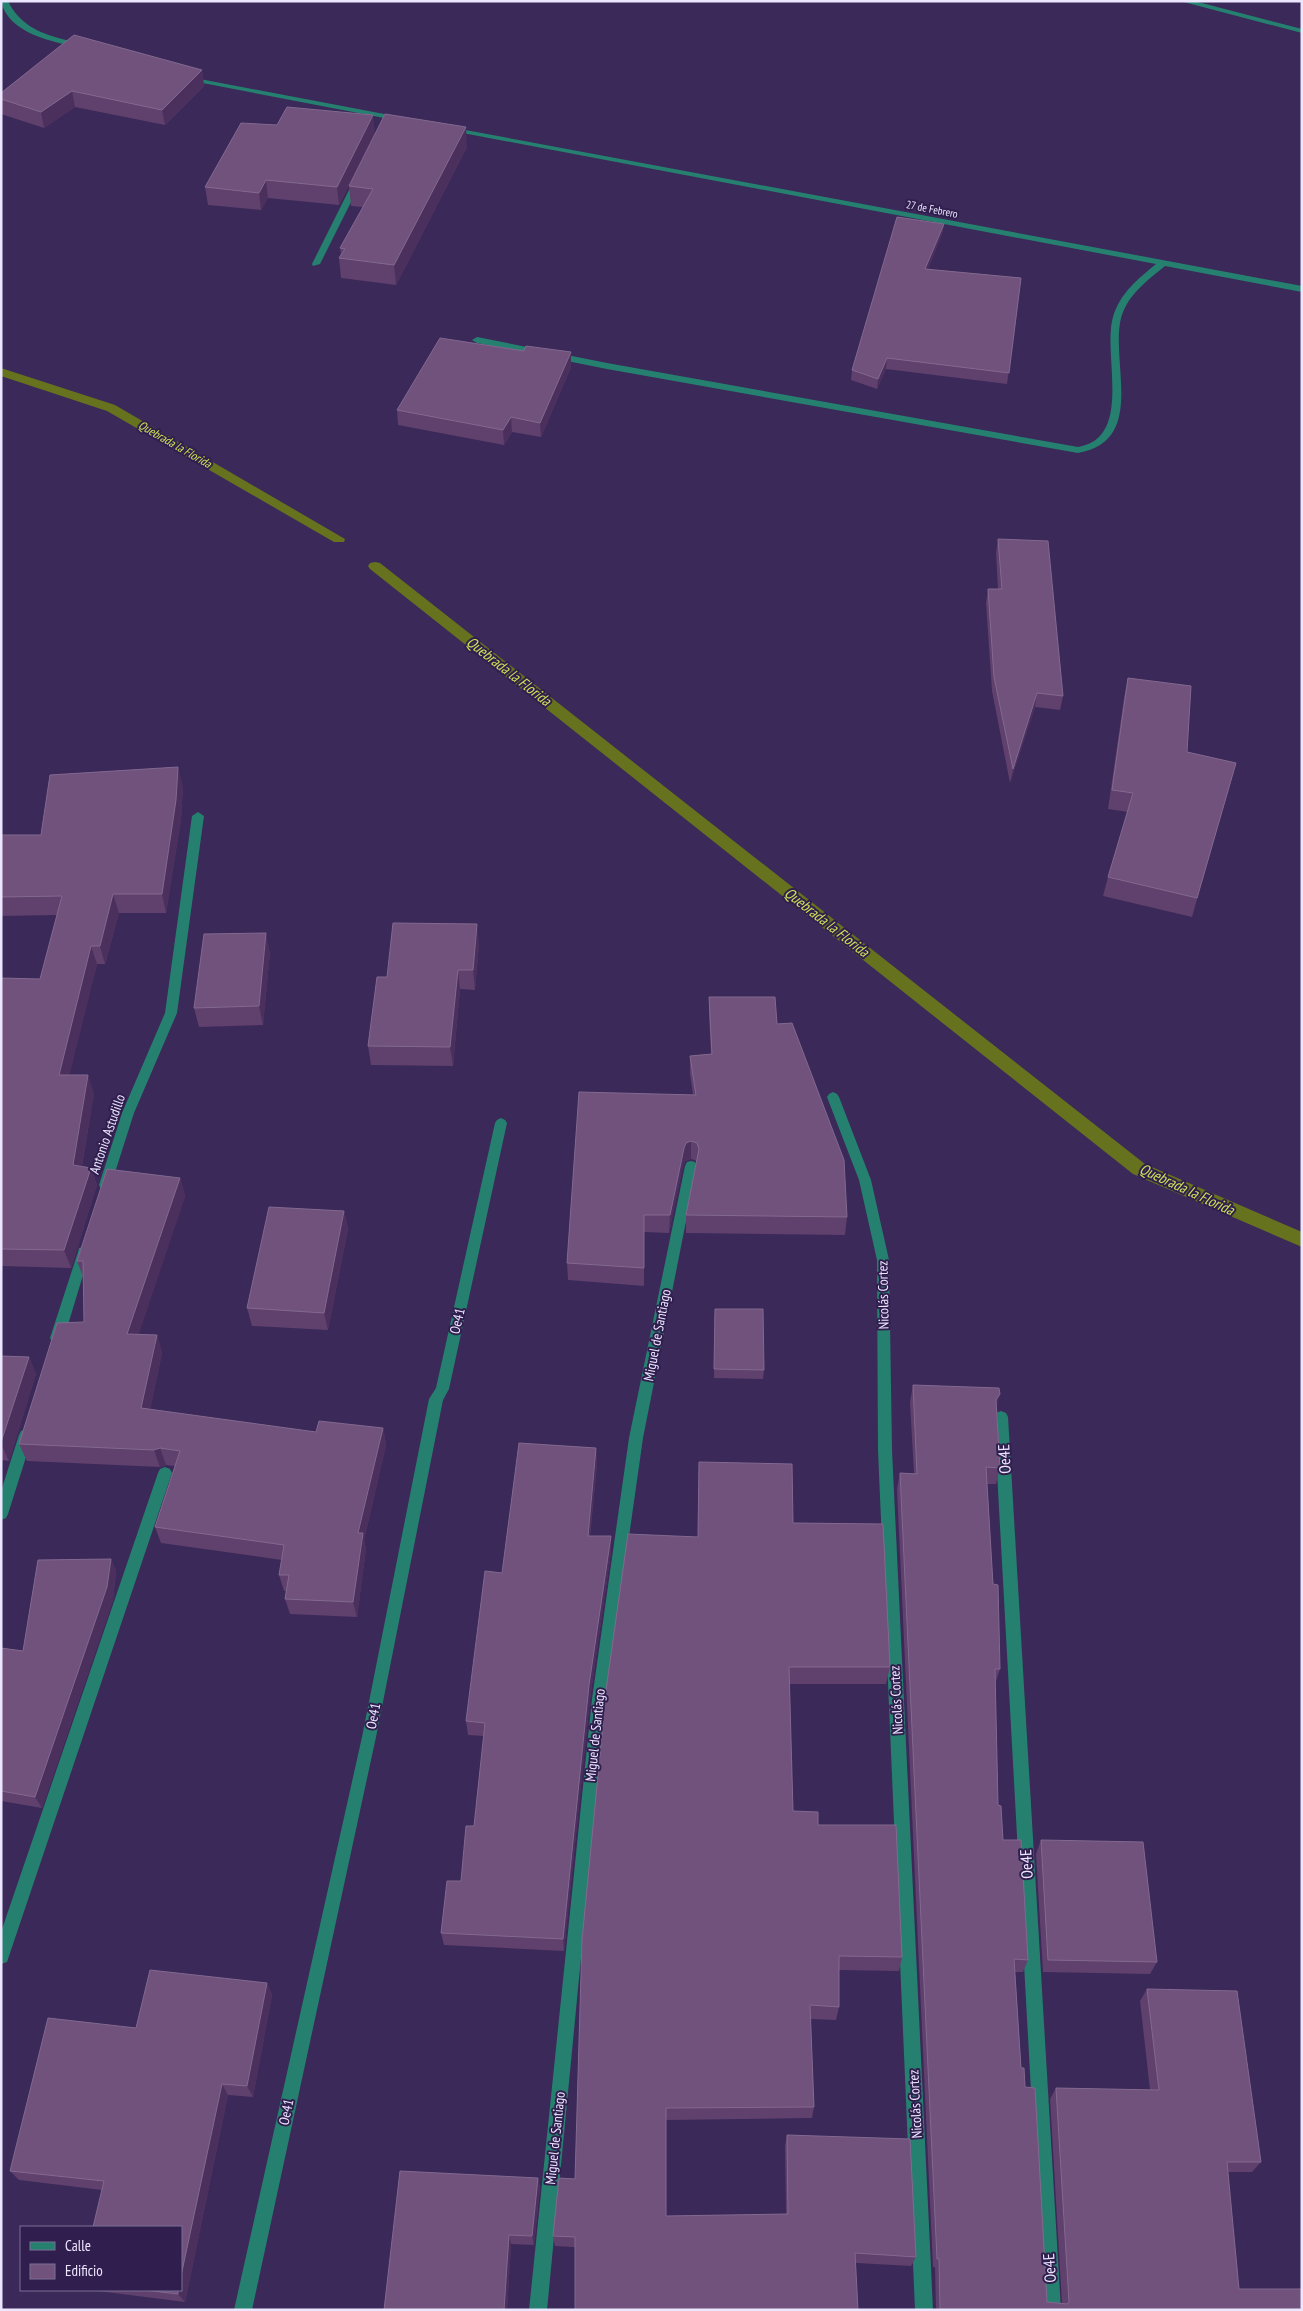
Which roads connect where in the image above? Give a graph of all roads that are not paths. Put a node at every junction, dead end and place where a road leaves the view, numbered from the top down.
1 (4, 1) edge
2 (1184, 1) edge
3 (1302, 31) edge
4 (91, 48) edge
5 (175, 74) edge
6 (390, 117) junction
7 (408, 121) edge
8 (385, 126) edge
9 (446, 128) edge
10 (359, 177) edge
11 (316, 264) dead end
12 (1162, 264) junction
13 (1302, 289) edge
14 (477, 340) dead end
15 (198, 816) dead end
16 (833, 1097) dead end
17 (501, 1123) dead end
18 (691, 1166) edge
19 (101, 1196) edge
20 (86, 1243) edge
21 (54, 1347) edge
22 (1001, 1417) edge
23 (30, 1421) edge
24 (165, 1473) edge
25 (1, 1514) edge
26 (1, 1956) edge
27 (243, 2310) edge
28 (538, 2310) edge
29 (924, 2310) edge
30 (1052, 2310) edge

1 - 4 street
2 - 3 street
5 - 6 street
6 - 7 street
6 - 8 street
9 - 12 street, 27 de Febrero
10 - 11 street
12 - 13 street, 27 de Febrero
12 - 14 street
15 - 19 street, Antonio Astudillo
16 - 29 street, Nicolás Cortez
17 - 27 street, Oe41
18 - 28 street, Miguel de Santiago
20 - 21 street
22 - 30 street, Oe4E
23 - 25 street
24 - 26 street

